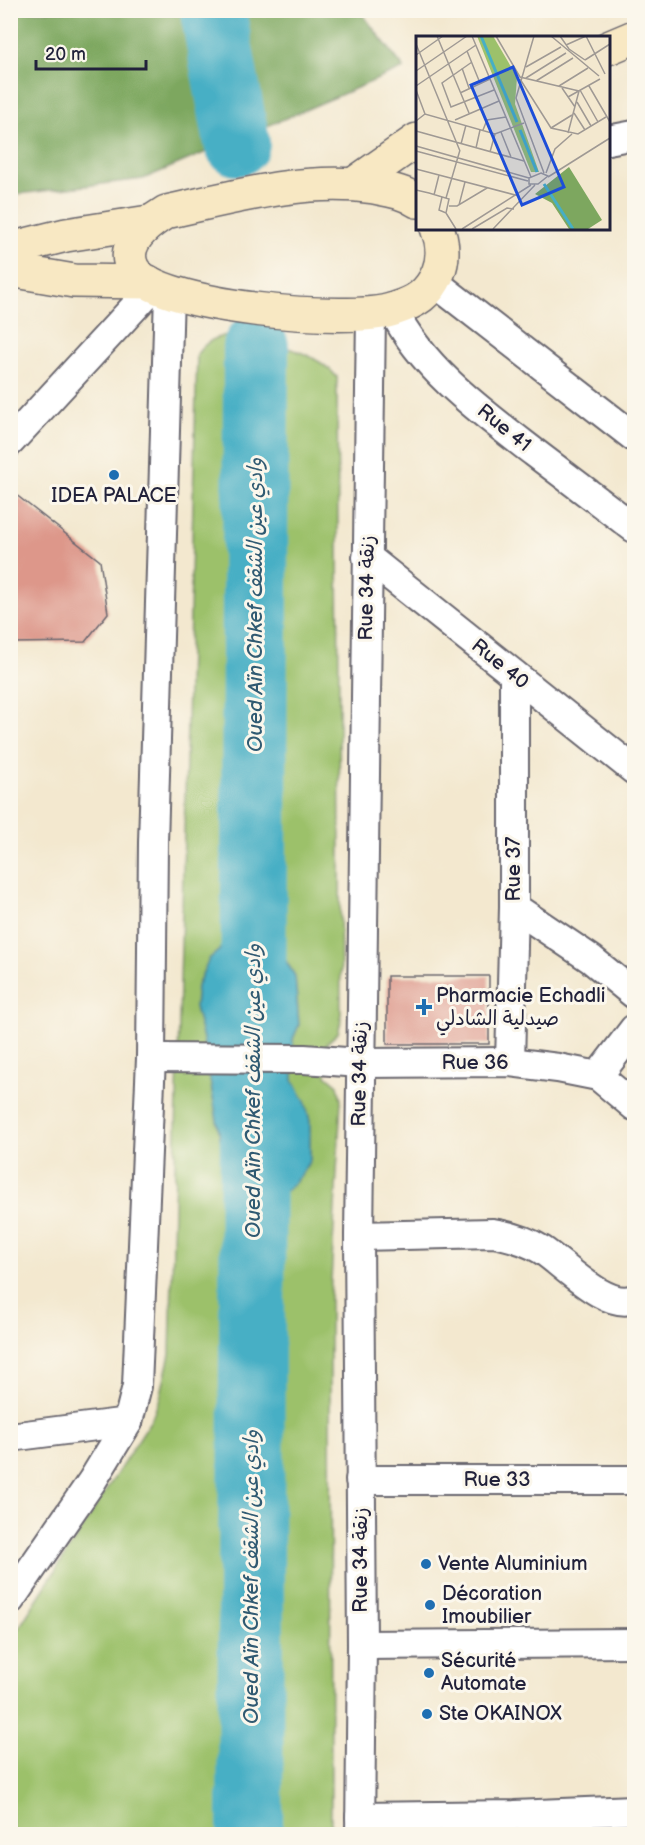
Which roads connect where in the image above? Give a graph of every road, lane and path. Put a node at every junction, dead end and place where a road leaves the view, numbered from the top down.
1 (634, 37) edge
2 (609, 48) edge
3 (634, 135) edge
4 (609, 140) edge
5 (416, 141) edge
6 (354, 184) junction
7 (416, 200) edge
8 (149, 222) junction
9 (437, 230) edge
10 (10, 249) edge
11 (10, 270) edge
12 (434, 282) junction
13 (157, 287) junction
14 (382, 312) junction
15 (634, 437) edge
16 (10, 442) edge
17 (634, 528) edge
18 (367, 557) junction
19 (514, 675) junction
20 (634, 770) edge
21 (514, 907) junction
22 (634, 993) edge
23 (634, 1029) edge
24 (151, 1058) junction
25 (510, 1062) junction
26 (360, 1063) junction
27 (598, 1076) junction
28 (634, 1106) edge
29 (359, 1236) junction
30 (634, 1299) edge
31 (128, 1422) junction
32 (10, 1437) edge
33 (360, 1480) junction
34 (634, 1480) edge
35 (10, 1600) edge
36 (634, 1643) edge
37 (362, 1645) junction
38 (634, 1810) edge
39 (514, 1825) edge
40 (360, 1826) edge

1 - 2 street
3 - 4 street
5 - 6 street
6 - 7 street
6 - 8 street
8 - 10 street
8 - 13 street
9 - 12 street
11 - 13 street
12 - 14 street
12 - 15 street
13 - 14 street
13 - 16 street
13 - 24 street
14 - 17 street, Rue 41
14 - 18 street, Rue 34 زنقة
18 - 19 street, Rue 40
18 - 26 street, Rue 34 زنقة
19 - 20 street, Rue 40
19 - 21 street, Rue 37
21 - 22 street
21 - 25 street, Rue 37
23 - 27 street
24 - 26 street, Rue 36
24 - 31 street
25 - 26 street, Rue 36
25 - 27 street, Rue 36
26 - 29 street, Rue 34 زنقة
27 - 28 street, Rue 36
29 - 30 street
29 - 33 street, Rue 34 زنقة
31 - 32 street
31 - 35 street
33 - 34 street, Rue 33
33 - 37 street, Rue 34 زنقة
36 - 37 street
37 - 40 street, Rue 34 زنقة
38 - 39 street
39 - 40 street

